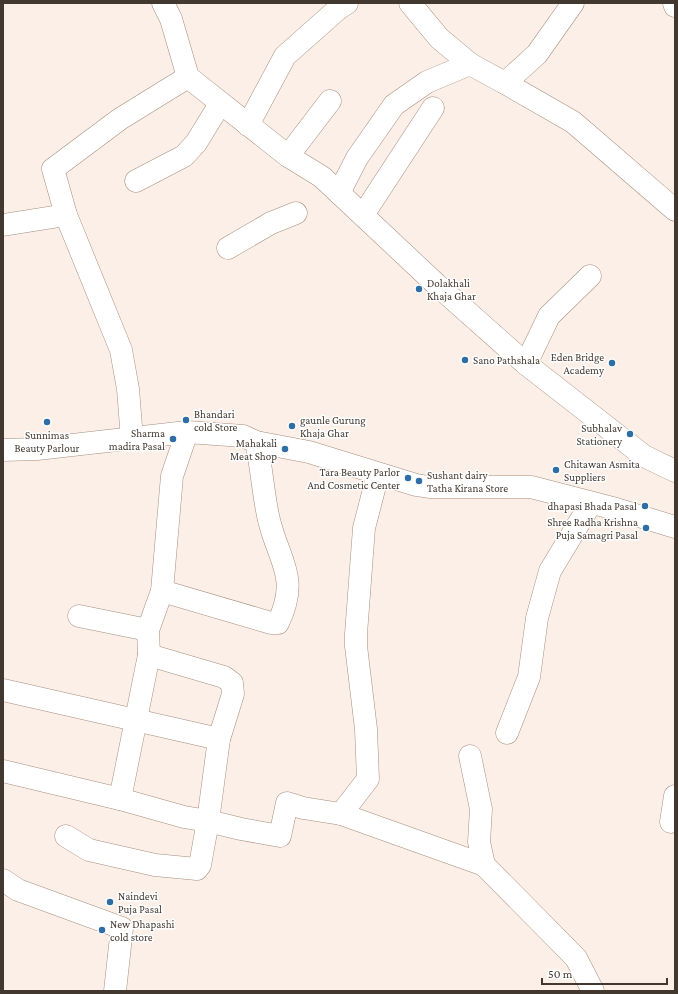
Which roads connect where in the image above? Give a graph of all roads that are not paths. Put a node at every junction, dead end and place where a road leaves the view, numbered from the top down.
1 (163, 3) edge
2 (347, 3) edge
3 (410, 3) edge
4 (573, 3) edge
5 (470, 64) junction
6 (188, 77) junction
7 (505, 83) junction
8 (330, 101) dead end
9 (220, 104) junction
10 (433, 108) dead end
11 (248, 125) junction
12 (288, 156) junction
13 (136, 182) dead end
14 (339, 194) junction
15 (675, 210) edge
16 (296, 213) dead end
17 (66, 215) junction
18 (363, 215) junction
19 (3, 225) edge
20 (228, 248) dead end
21 (590, 276) dead end
22 (526, 364) junction
23 (187, 432) junction
24 (132, 439) junction
25 (256, 442) junction
26 (3, 450) edge
27 (675, 471) edge
28 (378, 474) junction
29 (591, 503) junction
30 (675, 527) edge
31 (162, 590) junction
32 (79, 616) dead end
33 (148, 630) junction
34 (149, 655) junction
35 (3, 690) edge
36 (136, 719) junction
37 (507, 733) dead end
38 (219, 739) junction
39 (470, 756) dead end
40 (3, 771) edge
41 (675, 796) edge
42 (120, 799) junction
43 (341, 814) junction
44 (208, 821) junction
45 (671, 822) dead end
46 (66, 836) dead end
47 (484, 866) junction
48 (3, 880) edge
49 (115, 991) edge
50 (593, 991) edge

1 - 6 street
2 - 11 street
3 - 5 street
4 - 7 street
5 - 7 street
5 - 14 street
6 - 9 street
6 - 17 street
7 - 15 street
8 - 12 street
9 - 11 street
9 - 13 street
10 - 18 street
11 - 12 street
12 - 14 street
14 - 18 street
16 - 20 street
17 - 19 street
17 - 24 street
18 - 22 street
21 - 22 street
22 - 27 street
23 - 24 street
23 - 25 street
23 - 31 street
24 - 26 street
25 - 28 street
25 - 31 street
28 - 29 street
28 - 43 street
29 - 30 street
29 - 37 street
31 - 33 street
32 - 33 street
33 - 34 street
34 - 36 street
34 - 38 street
35 - 36 street
36 - 38 street
36 - 42 street
38 - 44 street
39 - 47 street
40 - 42 street
41 - 45 street
42 - 44 street
43 - 44 street
43 - 47 street
44 - 46 street
47 - 50 street
48 - 49 street

